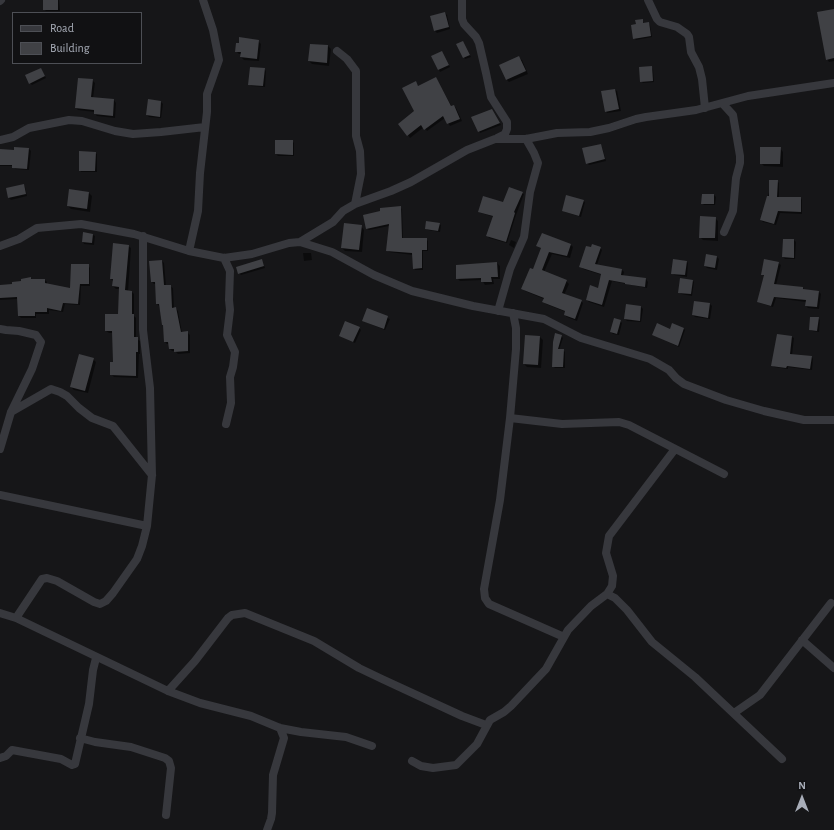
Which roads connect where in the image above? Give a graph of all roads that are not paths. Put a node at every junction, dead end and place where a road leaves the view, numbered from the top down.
1 (204, 0) edge
2 (462, 0) edge
3 (648, 0) edge
4 (337, 51) dead end
5 (834, 83) edge
6 (723, 104) junction
7 (705, 108) junction
8 (205, 127) junction
9 (526, 138) junction
10 (495, 139) junction
11 (0, 140) edge
12 (355, 204) junction
13 (724, 232) dead end
14 (143, 236) junction
15 (300, 242) junction
16 (0, 246) edge
17 (189, 251) junction
18 (224, 258) junction
19 (498, 311) junction
20 (513, 314) junction
21 (0, 329) edge
22 (11, 412) junction
23 (510, 418) junction
24 (834, 420) edge
25 (226, 424) dead end
26 (0, 449) edge
27 (675, 449) junction
28 (724, 474) dead end
29 (152, 476) junction
30 (0, 496) edge
31 (147, 526) junction
32 (607, 594) junction
33 (831, 603) dead end
34 (0, 613) edge
35 (16, 618) junction
36 (564, 637) junction
37 (802, 640) junction
38 (96, 658) junction
39 (834, 668) edge
40 (168, 691) junction
41 (734, 713) junction
42 (486, 725) junction
43 (280, 728) junction
44 (80, 738) junction
45 (372, 746) dead end
46 (0, 758) edge
47 (782, 759) dead end
48 (412, 761) dead end
49 (166, 815) dead end
50 (267, 830) edge

1 - 8 street
2 - 10 street
3 - 7 street
4 - 12 street
5 - 6 street
6 - 7 street
6 - 13 street
7 - 9 street
8 - 11 street
8 - 17 street
9 - 10 street
9 - 19 street
10 - 12 street
12 - 15 street
14 - 16 street
14 - 17 street
14 - 29 street
15 - 18 street
15 - 19 street
17 - 18 street
18 - 25 street
19 - 20 street
20 - 23 street
20 - 24 street
21 - 22 street
22 - 26 street
22 - 29 street
23 - 27 street
23 - 36 street
27 - 28 street
27 - 32 street
29 - 31 street
30 - 31 street
31 - 35 street
32 - 36 street
32 - 41 street
33 - 37 street
34 - 35 street
35 - 38 street
36 - 42 street
37 - 39 street
37 - 41 street
38 - 40 street
38 - 44 street
40 - 42 street
40 - 43 street
41 - 47 street
42 - 48 street
43 - 45 street
43 - 50 street
44 - 46 street
44 - 49 street

